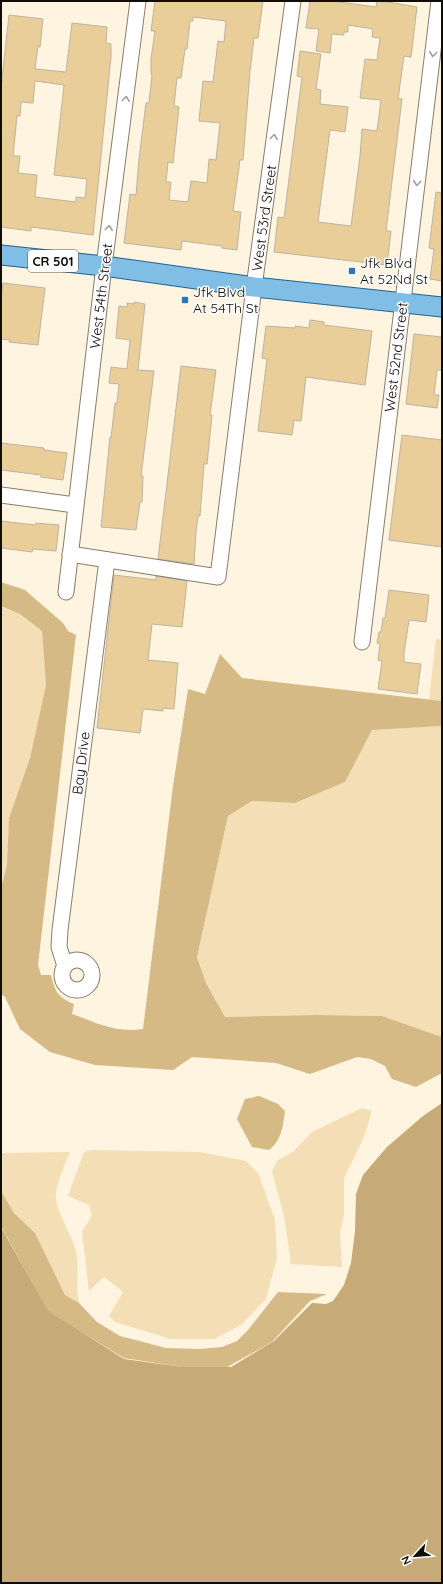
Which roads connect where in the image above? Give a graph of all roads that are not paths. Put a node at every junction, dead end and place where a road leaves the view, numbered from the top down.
1 (138, 1) edge
2 (293, 1) edge
3 (439, 1) edge
4 (1, 255) edge
5 (104, 266) junction
6 (254, 287) junction
7 (403, 302) junction
8 (442, 307) edge
9 (1, 495) edge
10 (75, 506) junction
11 (70, 554) junction
12 (107, 560) junction
13 (66, 592) dead end
14 (362, 642) dead end
15 (65, 966) dead end

5 -> 1 street, West 54th Street
6 -> 2 street, West 53rd Street
3 -> 7 street, West 52nd Street
4 - 5 main road, CR 501
5 - 6 main road, CR 501
5 - 10 street, West 54th Street
6 - 7 main road, CR 501
6 - 12 street, West 53rd Street
7 - 8 main road, CR 501
7 - 14 street, West 52nd Street
9 - 10 street
10 - 11 street, West 54th Street
11 - 12 street
11 - 13 street, West 54th Street
12 - 15 street, Bay Drive

